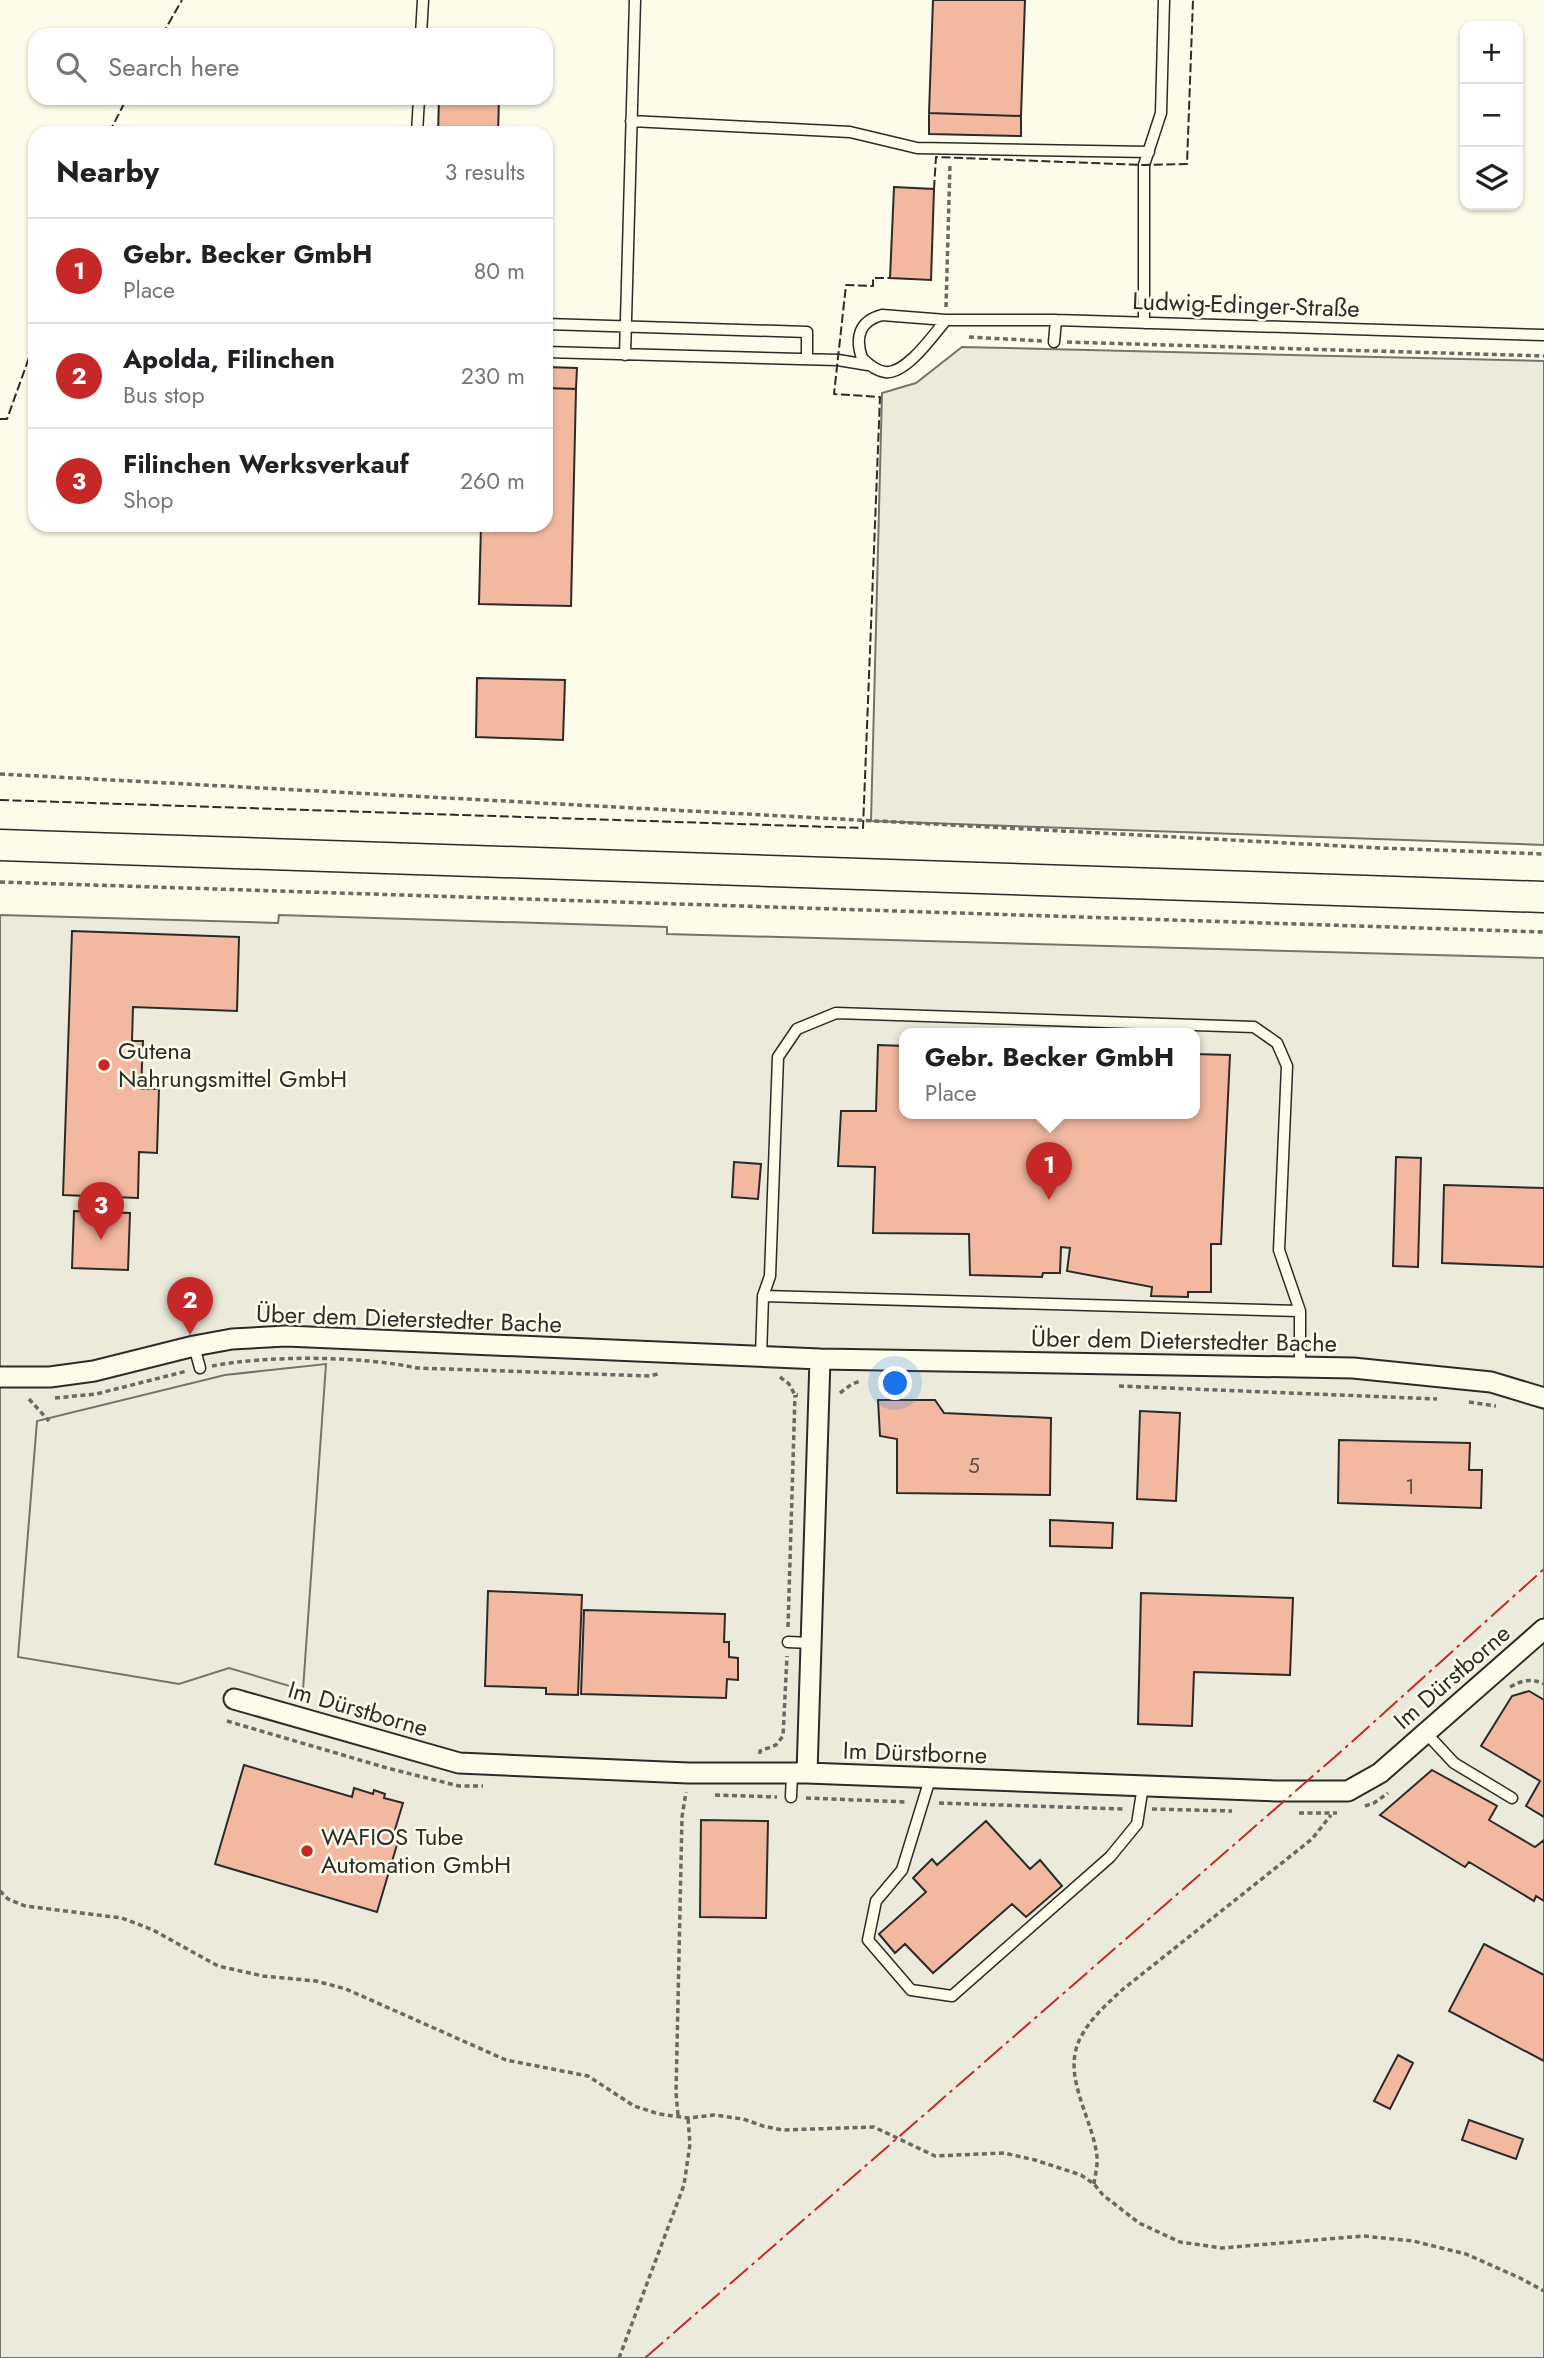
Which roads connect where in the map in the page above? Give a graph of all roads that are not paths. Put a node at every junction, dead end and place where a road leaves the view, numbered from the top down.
1 (423, 0) edge
2 (635, 0) edge
3 (1164, 0) edge
4 (421, 28) edge
5 (419, 105) edge
6 (631, 121) junction
7 (417, 126) edge
8 (1149, 152) junction
9 (946, 320) junction
10 (1056, 320) junction
11 (1144, 323) junction
12 (553, 324) edge
13 (625, 326) junction
14 (1544, 335) edge
15 (1054, 342) road end
16 (553, 352) edge
17 (625, 355) junction
18 (807, 359) junction
19 (869, 365) junction
20 (0, 845) edge
21 (1544, 897) edge
22 (763, 1296) junction
23 (1300, 1311) junction
24 (194, 1346) junction
25 (761, 1356) junction
26 (820, 1359) junction
27 (1300, 1367) junction
28 (200, 1368) road end
29 (0, 1377) edge
30 (1544, 1398) edge
31 (1540, 1639) edge
32 (788, 1642) road end
33 (811, 1643) junction
34 (234, 1699) dead end
35 (1426, 1733) junction
36 (799, 1773) junction
37 (930, 1779) junction
38 (1143, 1786) junction
39 (791, 1797) dead end
40 (1512, 1798) dead end

1 - 4 lane
2 - 6 lane
3 - 8 lane
5 - 7 lane
6 - 8 lane
6 - 13 lane
8 - 11 lane
9 - 10 lane, Ludwig-Edinger-Straße
9 - 19 lane
9 - 19 lane, Ludwig-Edinger-Straße
10 - 11 lane, Ludwig-Edinger-Straße
10 - 15 lane
11 - 14 lane, Ludwig-Edinger-Straße
12 - 13 lane
13 - 17 lane
13 - 18 lane
16 - 17 lane
17 - 18 lane
18 - 19 lane
20 - 21 main road
22 - 23 lane
22 - 23 lane
22 - 25 lane
23 - 27 lane
24 - 25 street, Über dem Dieterstedter Bache
24 - 28 lane
24 - 29 street, Über dem Dieterstedter Bache
25 - 26 street, Über dem Dieterstedter Bache
26 - 27 street, Über dem Dieterstedter Bache
26 - 33 street
27 - 30 street, Über dem Dieterstedter Bache
31 - 35 street, Im Dürstborne
32 - 33 lane
33 - 36 street
34 - 36 street, Im Dürstborne
35 - 38 street, Im Dürstborne
35 - 40 lane
36 - 37 street, Im Dürstborne
36 - 39 lane
37 - 38 street, Im Dürstborne
37 - 38 lane

